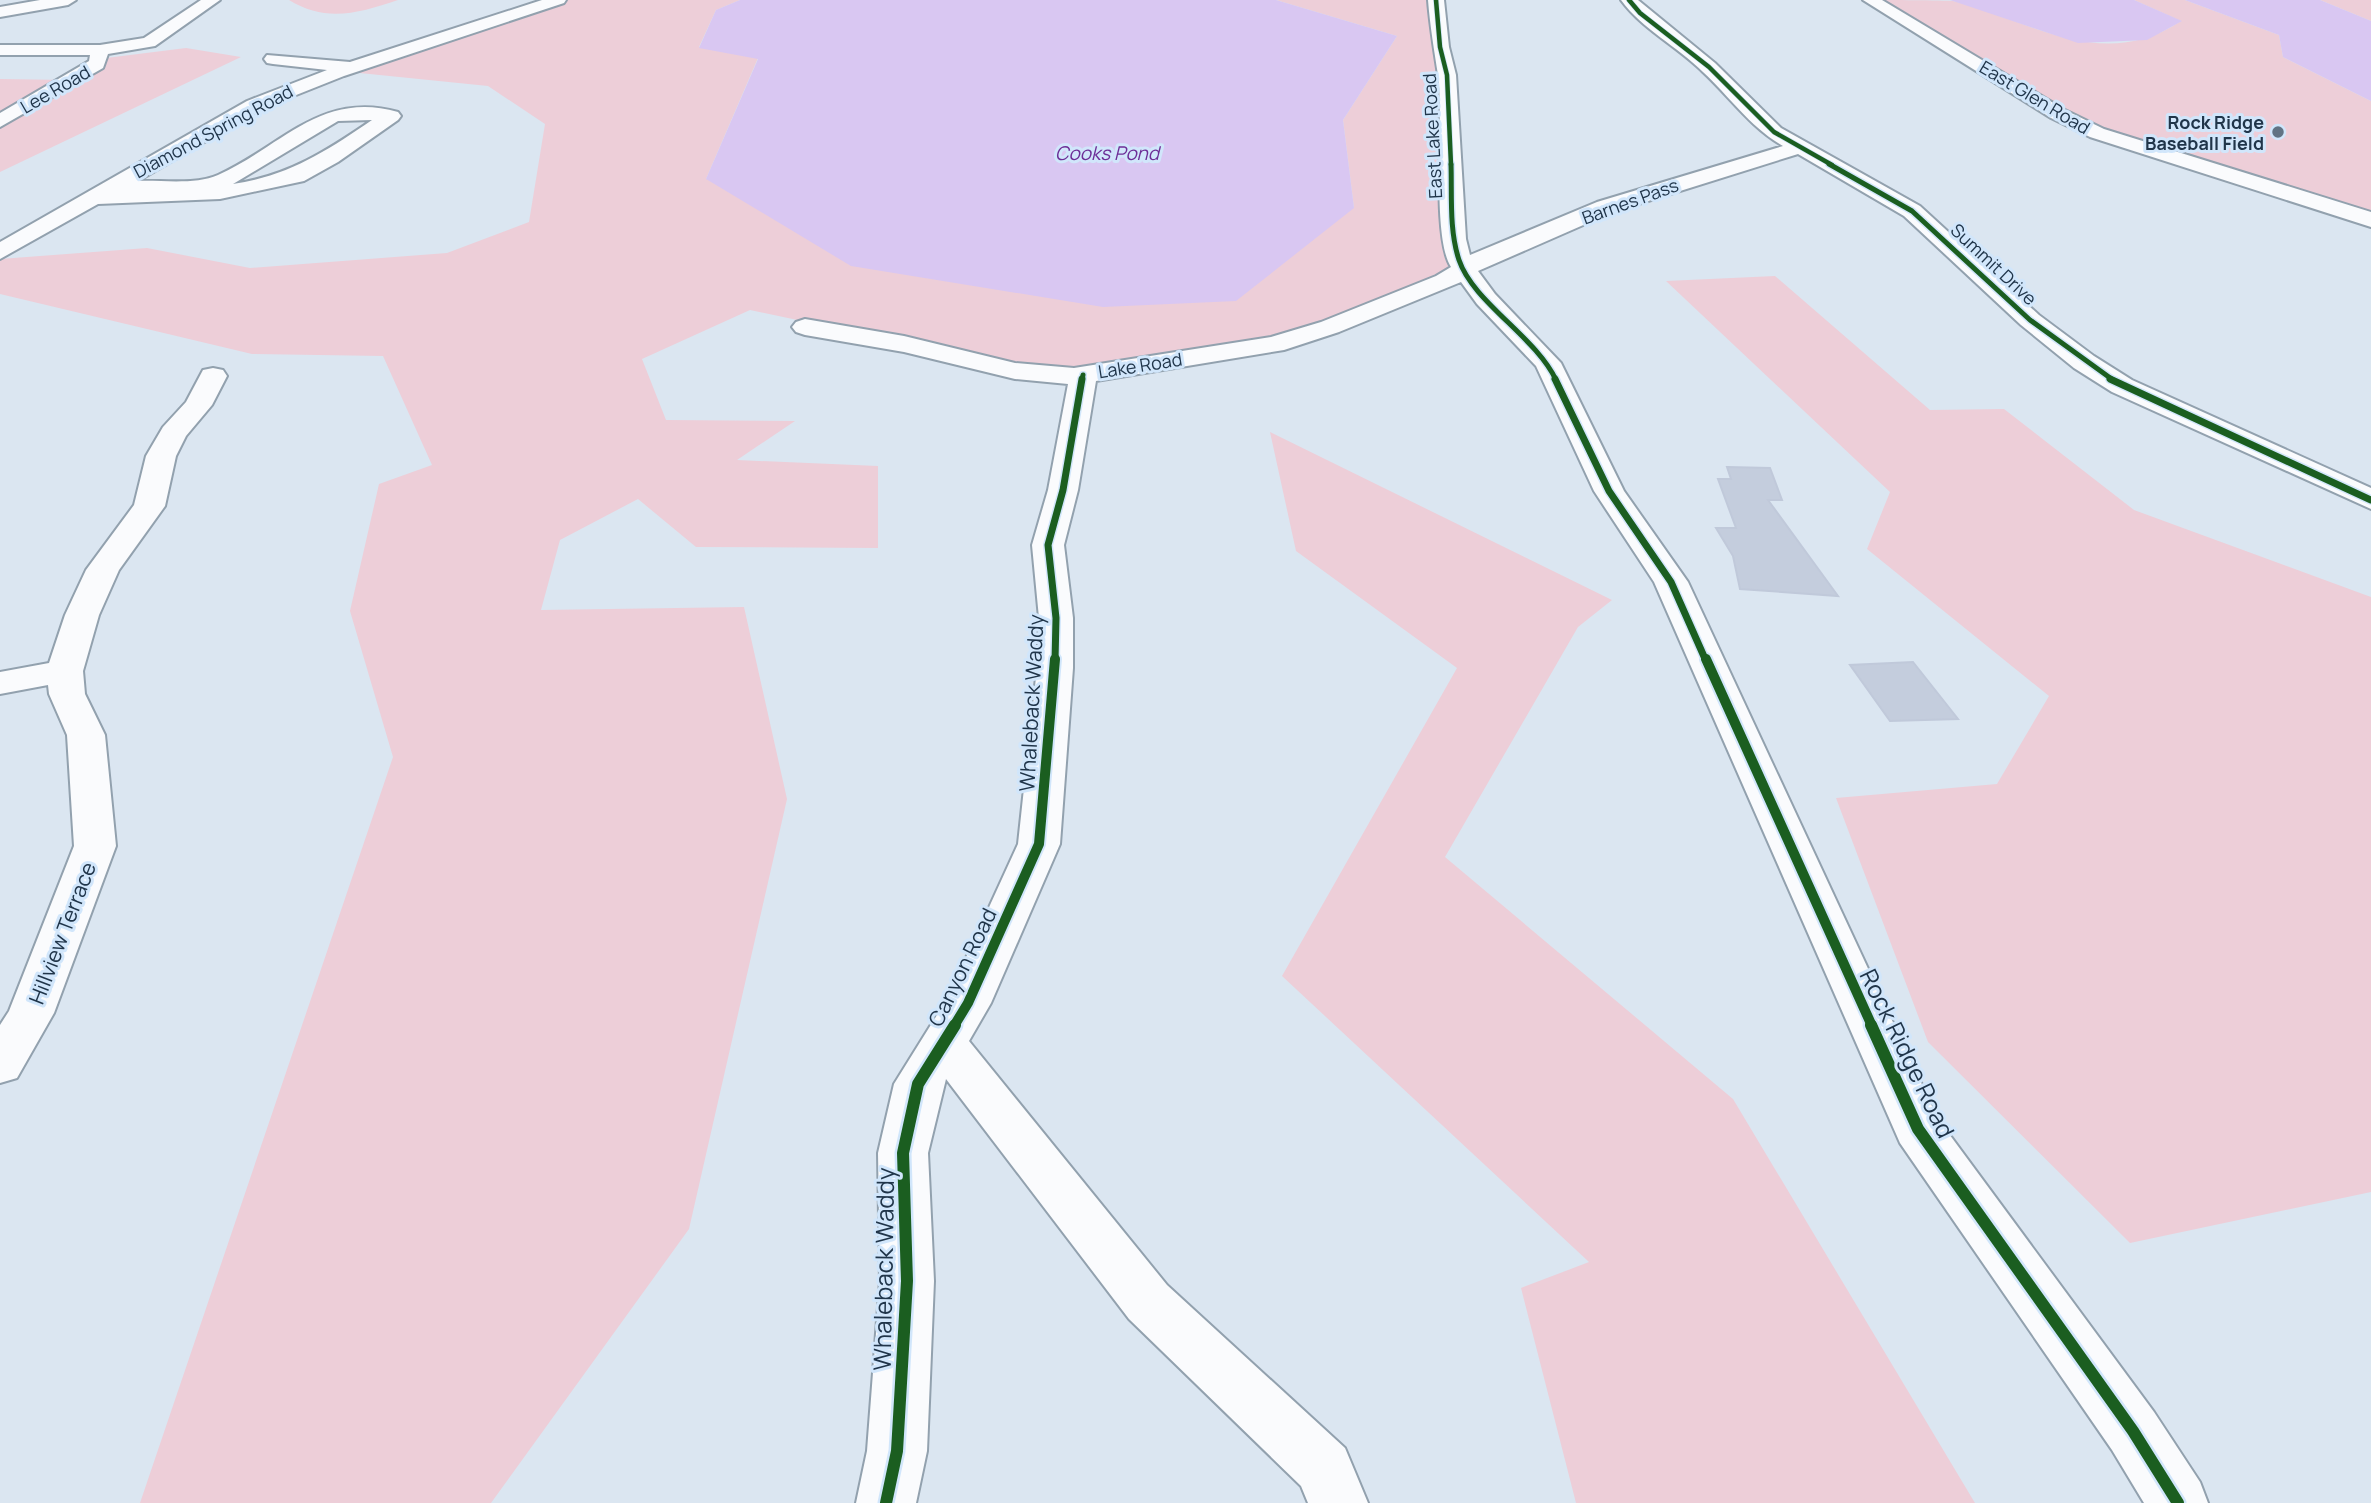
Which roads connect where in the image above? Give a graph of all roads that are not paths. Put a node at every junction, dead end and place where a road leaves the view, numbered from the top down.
1 (68, 0) edge
2 (212, 0) edge
3 (558, 0) edge
4 (1436, 0) edge
5 (1629, 0) edge
6 (1871, 0) edge
7 (0, 12) edge
8 (0, 50) edge
9 (100, 50) junction
10 (273, 59) dead end
11 (353, 67) junction
12 (0, 121) edge
13 (1800, 147) junction
14 (225, 186) junction
15 (99, 193) junction
16 (2371, 220) edge
17 (0, 251) edge
18 (1465, 269) junction
19 (805, 327) dead end
20 (1083, 374) junction
21 (213, 376) dead end
22 (2371, 500) edge
23 (1671, 582) joint
24 (65, 671) junction
25 (0, 683) edge
26 (1011, 906) joint
27 (944, 1043) junction
28 (0, 1065) edge
29 (886, 1503) edge
30 (1338, 1503) edge
31 (2178, 1503) edge

1 - 7 street
2 - 9 street, Lee Road
3 - 11 street, Diamond Spring Road
4 - 18 street, East Lake Road
5 - 13 street, Summit Drive
6 - 16 street, East Glen Road
8 - 9 street
9 - 12 street, Lee Road
10 - 11 street
11 - 15 street, Diamond Spring Road
13 - 18 street, Barnes Pass
13 - 22 street, Summit Drive
14 - 14 street
14 - 15 street
15 - 17 street, Diamond Spring Road
18 - 20 street, Lake Road
18 - 23 street, East Lake Road
19 - 20 street, Lake Road
20 - 26 street, Whaleback Waddy
21 - 24 street, Hillview Terrace
23 - 31 street, Rock Ridge Road
24 - 25 street
24 - 28 street, Hillview Terrace
26 - 27 street, Canyon Road
27 - 29 street, Whaleback Waddy
27 - 30 street, Canyon Road

